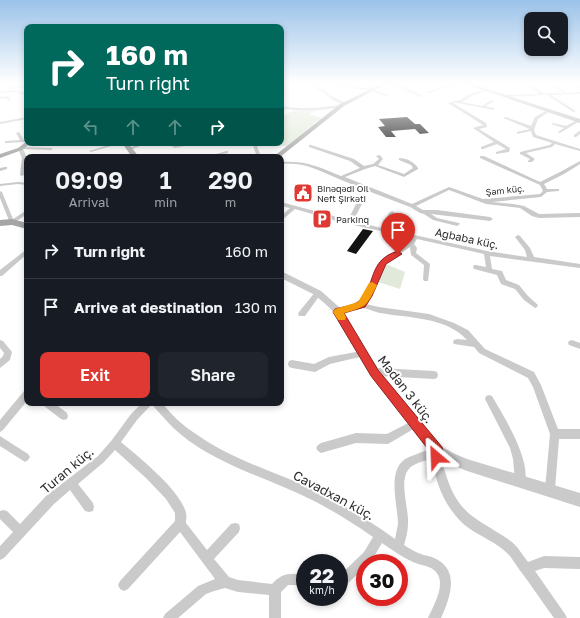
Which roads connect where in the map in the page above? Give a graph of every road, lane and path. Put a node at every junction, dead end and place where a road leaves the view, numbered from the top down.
1 (333, 112) edge
2 (465, 112) edge
3 (547, 112) edge
4 (551, 112) edge
5 (505, 118) dead end
6 (24, 119) edge
7 (579, 121) edge
8 (0, 123) edge
9 (553, 124) dead end
10 (565, 127) junction
11 (532, 129) junction
12 (560, 132) dead end
13 (580, 132) edge
14 (18, 133) dead end
15 (518, 133) dead end
16 (575, 136) dead end
17 (6, 142) dead end
18 (497, 142) junction
19 (555, 142) junction
20 (24, 144) edge
21 (35, 146) edge
22 (109, 146) edge
23 (127, 146) edge
24 (310, 146) dead end
25 (482, 148) dead end
26 (51, 149) dead end
27 (494, 149) dead end
28 (580, 150) edge
29 (90, 151) dead end
30 (226, 152) dead end
31 (134, 154) edge
32 (219, 154) edge
33 (280, 154) edge
34 (0, 156) edge
35 (378, 156) dead end
36 (482, 157) dead end
37 (402, 159) dead end
38 (530, 161) dead end
39 (284, 162) edge
40 (580, 162) edge
41 (375, 165) junction
42 (363, 168) junction
43 (22, 175) dead end
44 (340, 178) junction
45 (24, 184) edge
46 (541, 184) junction
47 (0, 185) edge
48 (557, 190) dead end
49 (546, 191) junction
50 (0, 194) edge
51 (483, 201) junction
52 (359, 204) dead end
53 (284, 205) edge
54 (412, 206) junction
55 (293, 208) junction
56 (392, 213) dead end
57 (426, 213) junction
58 (24, 214) edge
59 (580, 214) edge
60 (284, 217) edge
61 (490, 219) dead end
62 (12, 222) junction
63 (350, 222) junction
64 (0, 223) edge
65 (457, 224) dead end
66 (24, 225) edge
67 (384, 230) junction
68 (415, 237) junction
69 (518, 237) dead end
70 (411, 244) junction
71 (487, 253) junction
72 (24, 254) edge
73 (531, 259) junction
74 (580, 266) edge
75 (476, 267) dead end
76 (489, 269) junction
77 (0, 274) edge
78 (284, 276) edge
79 (426, 279) dead end
80 (318, 293) junction
81 (361, 305) junction
82 (535, 305) dead end
83 (338, 312) junction
84 (302, 314) dead end
85 (457, 342) dead end
86 (0, 343) edge
87 (572, 343) dead end
88 (475, 344) junction
89 (580, 346) edge
90 (362, 354) junction
91 (0, 364) edge
92 (292, 364) dead end
93 (375, 373) junction
94 (434, 375) dead end
95 (24, 398) edge
96 (489, 399) dead end
97 (53, 406) edge
98 (145, 406) edge
99 (159, 406) edge
100 (64, 416) dead end
101 (414, 424) junction
102 (0, 427) edge
103 (555, 434) junction
104 (580, 434) edge
105 (0, 441) edge
106 (116, 443) junction
107 (321, 448) dead end
108 (438, 451) junction
109 (25, 457) dead end
110 (520, 481) junction
111 (71, 483) junction
112 (550, 489) junction
113 (580, 500) edge
114 (89, 508) dead end
115 (3, 515) dead end
116 (180, 524) junction
117 (235, 528) dead end
118 (20, 532) junction
119 (380, 535) junction
120 (398, 548) junction
121 (0, 554) edge
122 (208, 557) junction
123 (580, 563) edge
124 (525, 569) junction
125 (348, 575) edge
126 (296, 579) edge
127 (226, 582) junction
128 (124, 585) dead end
129 (275, 590) junction
130 (169, 618) edge
131 (274, 618) edge
132 (434, 618) edge
133 (561, 618) edge

1 - 33 main road
2 - 18 street
3 - 11 street
4 - 7 main road
5 - 11 street
6 - 8 street
7 - 10 street
9 - 10 street
10 - 12 street
11 - 15 street
11 - 19 street
13 - 16 street
14 - 20 street
17 - 20 street
18 - 25 street
18 - 27 street
19 - 28 street
19 - 38 street
20 - 34 main road
20 - 43 street
21 - 26 street
22 - 29 street
23 - 31 main road
24 - 42 street
30 - 32 street
35 - 41 street
36 - 46 street
37 - 41 street
39 - 44 street
40 - 46 street
41 - 42 street
42 - 44 street
44 - 54 street
45 - 47 street
46 - 49 street
48 - 49 street, Şam küç.
49 - 51 street, Şam küç.
50 - 62 street
51 - 54 street, Şam küç.
51 - 59 street
52 - 63 street
53 - 55 street, Ağbaba küç.
54 - 57 street
55 - 60 street
55 - 63 street, Ağbaba küç.
56 - 67 street
57 - 61 street
57 - 65 street
58 - 62 street
62 - 64 main road
62 - 66 main road
63 - 67 street, Ağbaba küç.
67 - 68 street, Ağbaba küç.
68 - 70 street
68 - 71 street, Ağbaba küç.
69 - 73 street
70 - 79 street
70 - 81 street
71 - 73 street, Ağbaba küç.
71 - 76 street
72 - 77 street
73 - 74 street, Ağbaba küç.
75 - 76 street
76 - 82 street
78 - 80 street, Mədən 3 küç.
80 - 83 street, Mədən 3 küç.
80 - 84 street
81 - 83 street
81 - 88 street
83 - 90 street, Mədən 3 küç.
85 - 88 street
86 - 91 street
87 - 89 street
88 - 103 street
90 - 92 street
90 - 93 street, Mədən 3 küç.
93 - 94 street
93 - 101 street, Mədən 3 küç.
95 - 102 street
96 - 110 street
97 - 100 street
98 - 106 street, Turan küç.
99 - 119 street, Cavadxan küç.
101 - 107 street
101 - 108 street, Mədən 3 küç.
103 - 104 street
103 - 112 street
105 - 109 street
106 - 111 street, Turan küç.
106 - 116 street
108 - 110 street, Mədən 3 küç.
108 - 120 street
108 - 124 street
110 - 112 street, Mədən 3 küç.
111 - 114 street
111 - 118 street, Turan küç.
112 - 113 street, Mədən 3 küç.
115 - 118 street
116 - 122 street
116 - 128 street
117 - 122 street
118 - 121 street, Turan küç.
119 - 120 street, Cavadxan küç.
119 - 125 street
120 - 132 street, Cavadxan küç.
122 - 127 street
123 - 124 street
124 - 133 street
126 - 129 street
127 - 129 street
127 - 130 street
129 - 131 street

